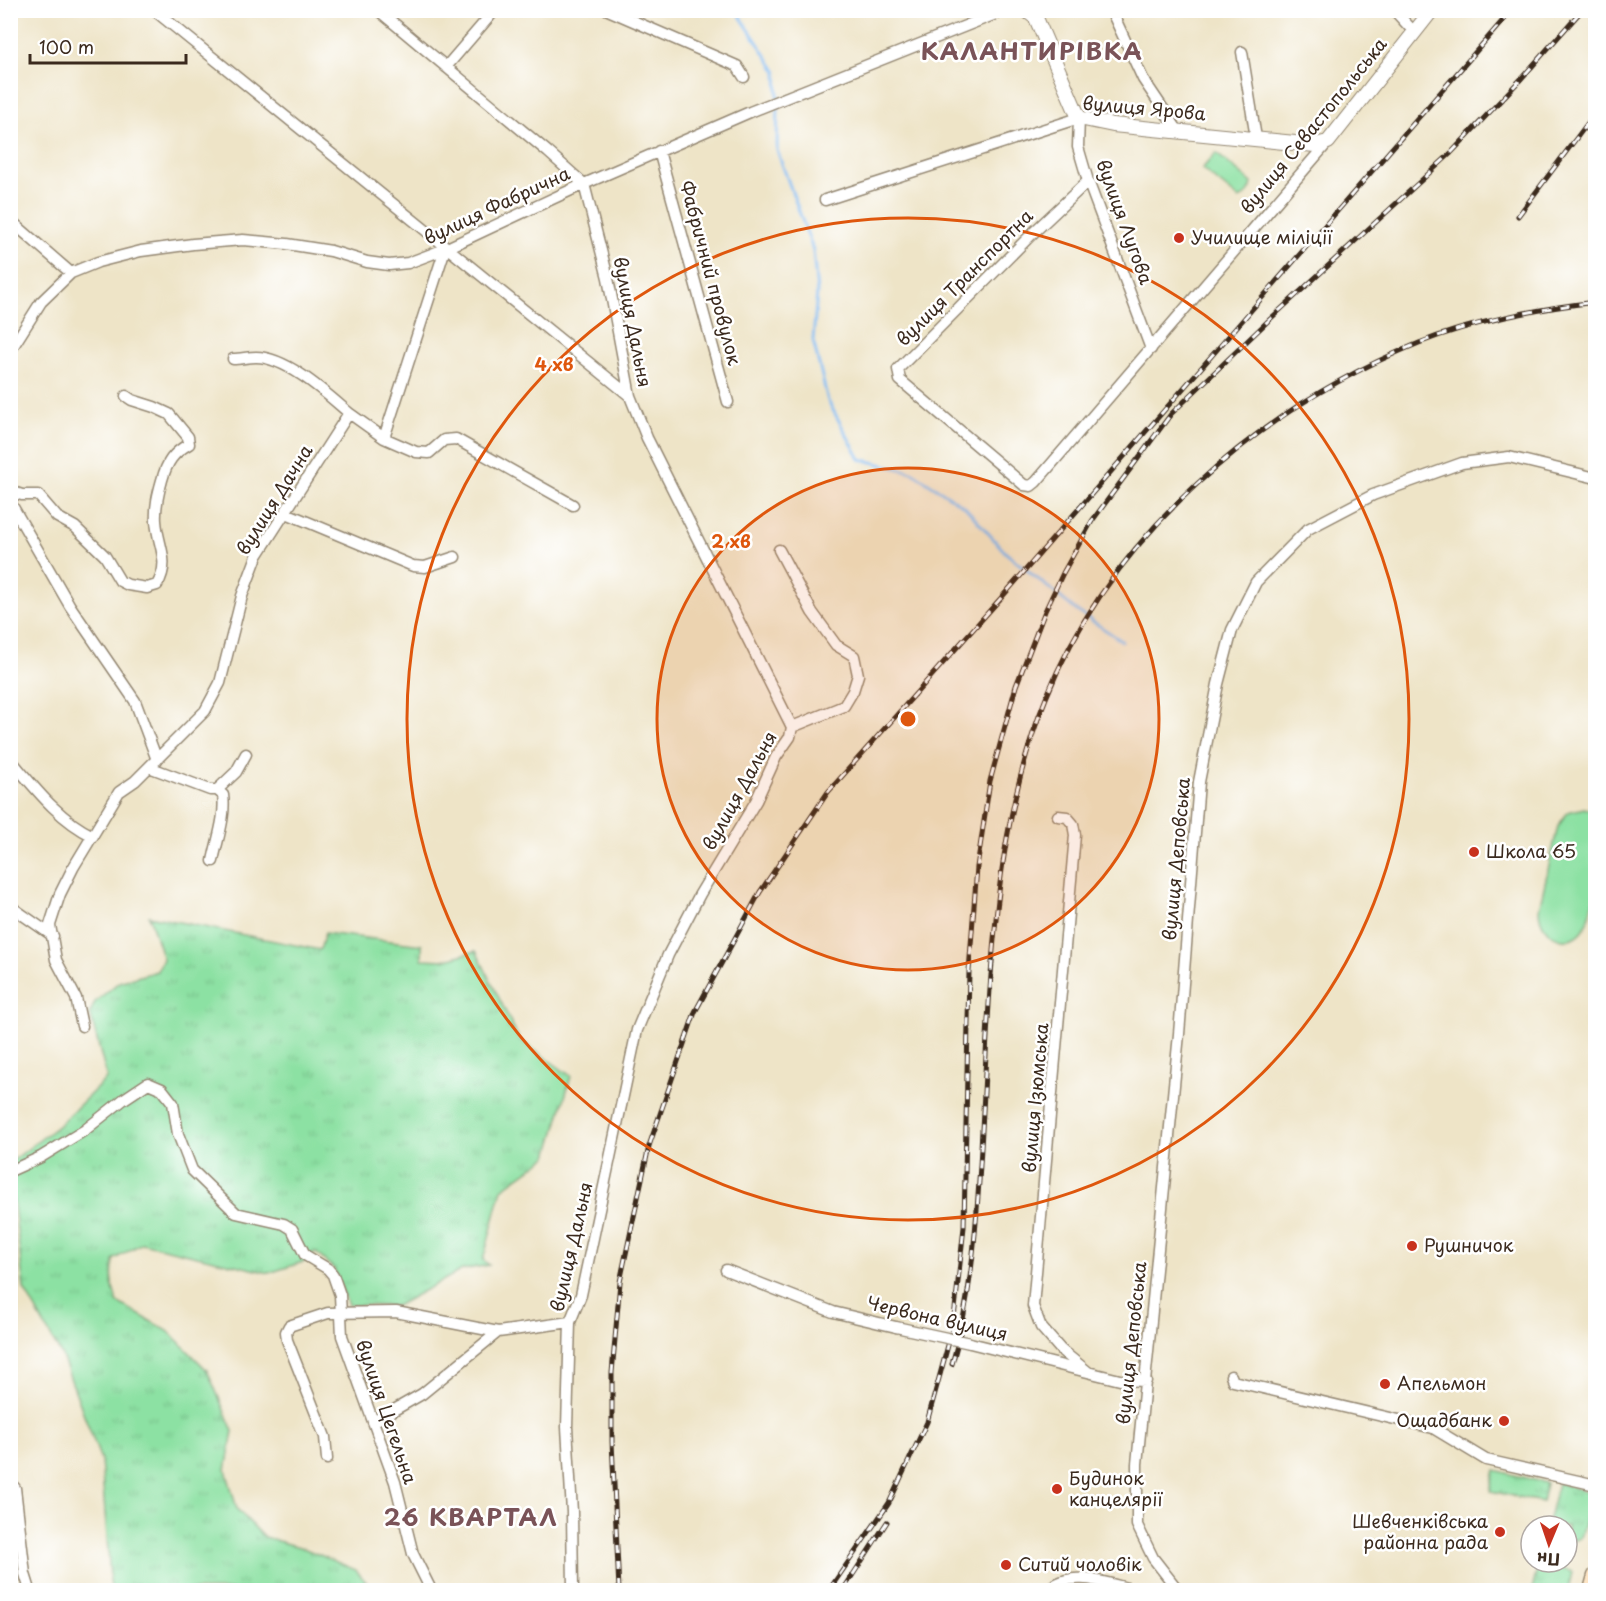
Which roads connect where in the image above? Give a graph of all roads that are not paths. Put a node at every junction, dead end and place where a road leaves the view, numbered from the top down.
1 (154, 10) edge
2 (378, 10) edge
3 (495, 10) edge
4 (608, 10) edge
5 (1010, 10) edge
6 (1027, 10) edge
7 (1111, 10) edge
8 (1394, 10) edge
9 (1432, 10) edge
10 (1414, 32) junction
11 (1242, 52) dead end
12 (446, 68) junction
13 (744, 77) dead end
14 (1079, 118) junction
15 (1178, 131) junction
16 (1256, 138) junction
17 (1328, 142) junction
18 (659, 152) junction
19 (1088, 181) junction
20 (584, 184) junction
21 (825, 200) dead end
22 (10, 220) edge
23 (445, 249) junction
24 (71, 273) junction
25 (1151, 349) junction
26 (10, 351) edge
27 (233, 360) dead end
28 (126, 396) dead end
29 (630, 396) junction
30 (728, 402) dead end
31 (349, 413) junction
32 (384, 438) junction
33 (1596, 478) edge
34 (1036, 482) joint
35 (10, 491) edge
36 (10, 502) edge
37 (573, 505) dead end
38 (286, 513) junction
39 (779, 550) dead end
40 (455, 556) dead end
41 (792, 727) junction
42 (246, 754) dead end
43 (10, 759) edge
44 (153, 764) junction
45 (218, 790) junction
46 (1058, 816) dead end
47 (93, 836) junction
48 (213, 861) dead end
49 (10, 906) edge
50 (53, 936) junction
51 (82, 1026) dead end
52 (10, 1171) edge
53 (726, 1270) dead end
54 (341, 1312) junction
55 (570, 1322) junction
56 (498, 1332) junction
57 (1088, 1372) junction
58 (1231, 1376) dead end
59 (1146, 1381) junction
60 (373, 1422) junction
61 (327, 1459) dead end
62 (10, 1483) edge
63 (1596, 1485) edge
64 (1596, 1576) edge
65 (30, 1590) edge
66 (430, 1590) edge
67 (573, 1590) edge
68 (1048, 1590) edge
69 (1136, 1590) edge
70 (1178, 1590) edge
71 (1592, 1590) edge

1 - 23 street
2 - 12 street
3 - 12 street
4 - 13 street
5 - 18 street, вулиця Фабрична
6 - 14 street, вулиця Лугова
7 - 15 street
8 - 10 street
9 - 10 street, вулиця Севастопольська
10 - 17 street, вулиця Севастопольська
11 - 16 street
12 - 20 street
14 - 15 street, вулиця Ярова
14 - 19 street, вулиця Лугова
14 - 21 street, вулиця Ярова
15 - 16 street, вулиця Ярова
16 - 17 street, вулиця Ярова
17 - 25 street, вулиця Севастопольська
18 - 20 street, вулиця Фабрична
18 - 30 street, Фабричний провулок
19 - 25 street, вулиця Лугова
19 - 34 street, вулиця Транспортна
20 - 23 street, вулиця Фабрична
20 - 29 street, вулиця Дальня
22 - 24 street
23 - 24 street, вулиця Фабрична
23 - 29 street
23 - 32 street
24 - 26 street, вулиця Фабрична
25 - 34 street, вулиця Севастопольська
27 - 31 street
28 - 35 street
29 - 41 street, вулиця Дальня
31 - 32 street
31 - 38 street, вулиця Дачна
32 - 37 street
33 - 59 street, вулиця Деповська
36 - 44 street
38 - 40 street
38 - 44 street, вулиця Дачна
39 - 41 street
41 - 55 street, вулиця Дальня
42 - 45 street
43 - 47 street
44 - 45 street
44 - 47 street, вулиця Дачна
45 - 48 street
46 - 57 street, вулиця Ізюмська
47 - 50 street
49 - 50 street
50 - 51 street
52 - 54 street, вулиця Цегельна
53 - 57 street, Червона вулиця, bridge
54 - 56 street
54 - 60 street, вулиця Цегельна
54 - 61 street
55 - 56 street
55 - 67 street, вулиця Дальня
56 - 60 street
57 - 59 street, Червона вулиця
58 - 63 street
59 - 70 street, вулиця Деповська
60 - 66 street, вулиця Цегельна
62 - 65 street
64 - 71 main road
68 - 69 street

